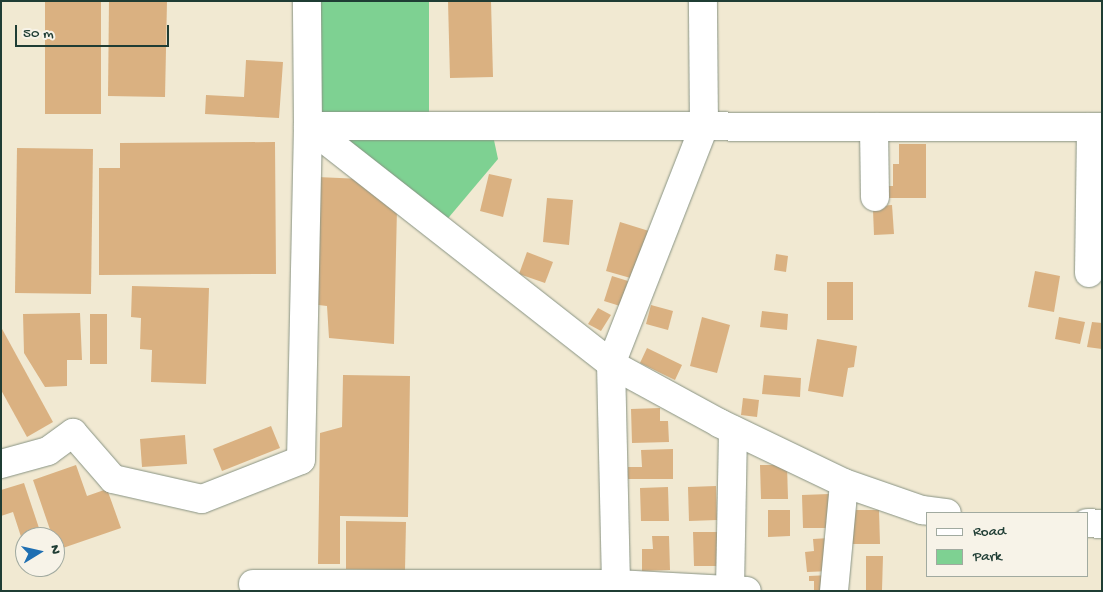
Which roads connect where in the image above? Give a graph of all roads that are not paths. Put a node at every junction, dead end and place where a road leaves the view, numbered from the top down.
1 (306, 1) edge
2 (703, 1) edge
3 (308, 126) junction
4 (1096, 126) edge
5 (704, 127) junction
6 (874, 127) junction
7 (875, 197) dead end
8 (1093, 255) edge
9 (612, 364) junction
10 (732, 430) junction
11 (1, 464) edge
12 (844, 483) junction
13 (939, 512) edge
14 (1088, 523) edge
15 (1102, 524) edge
16 (253, 584) dead end
17 (616, 584) junction
18 (738, 589) edge
19 (834, 591) edge

1 - 3 street
2 - 5 street
3 - 5 street
3 - 9 street
3 - 11 street
4 - 6 street
4 - 8 street
5 - 6 street
5 - 9 street
6 - 7 street
9 - 10 street
9 - 17 street
10 - 12 street
10 - 18 street
12 - 13 street
12 - 19 street
14 - 15 street
16 - 17 street
17 - 18 street

